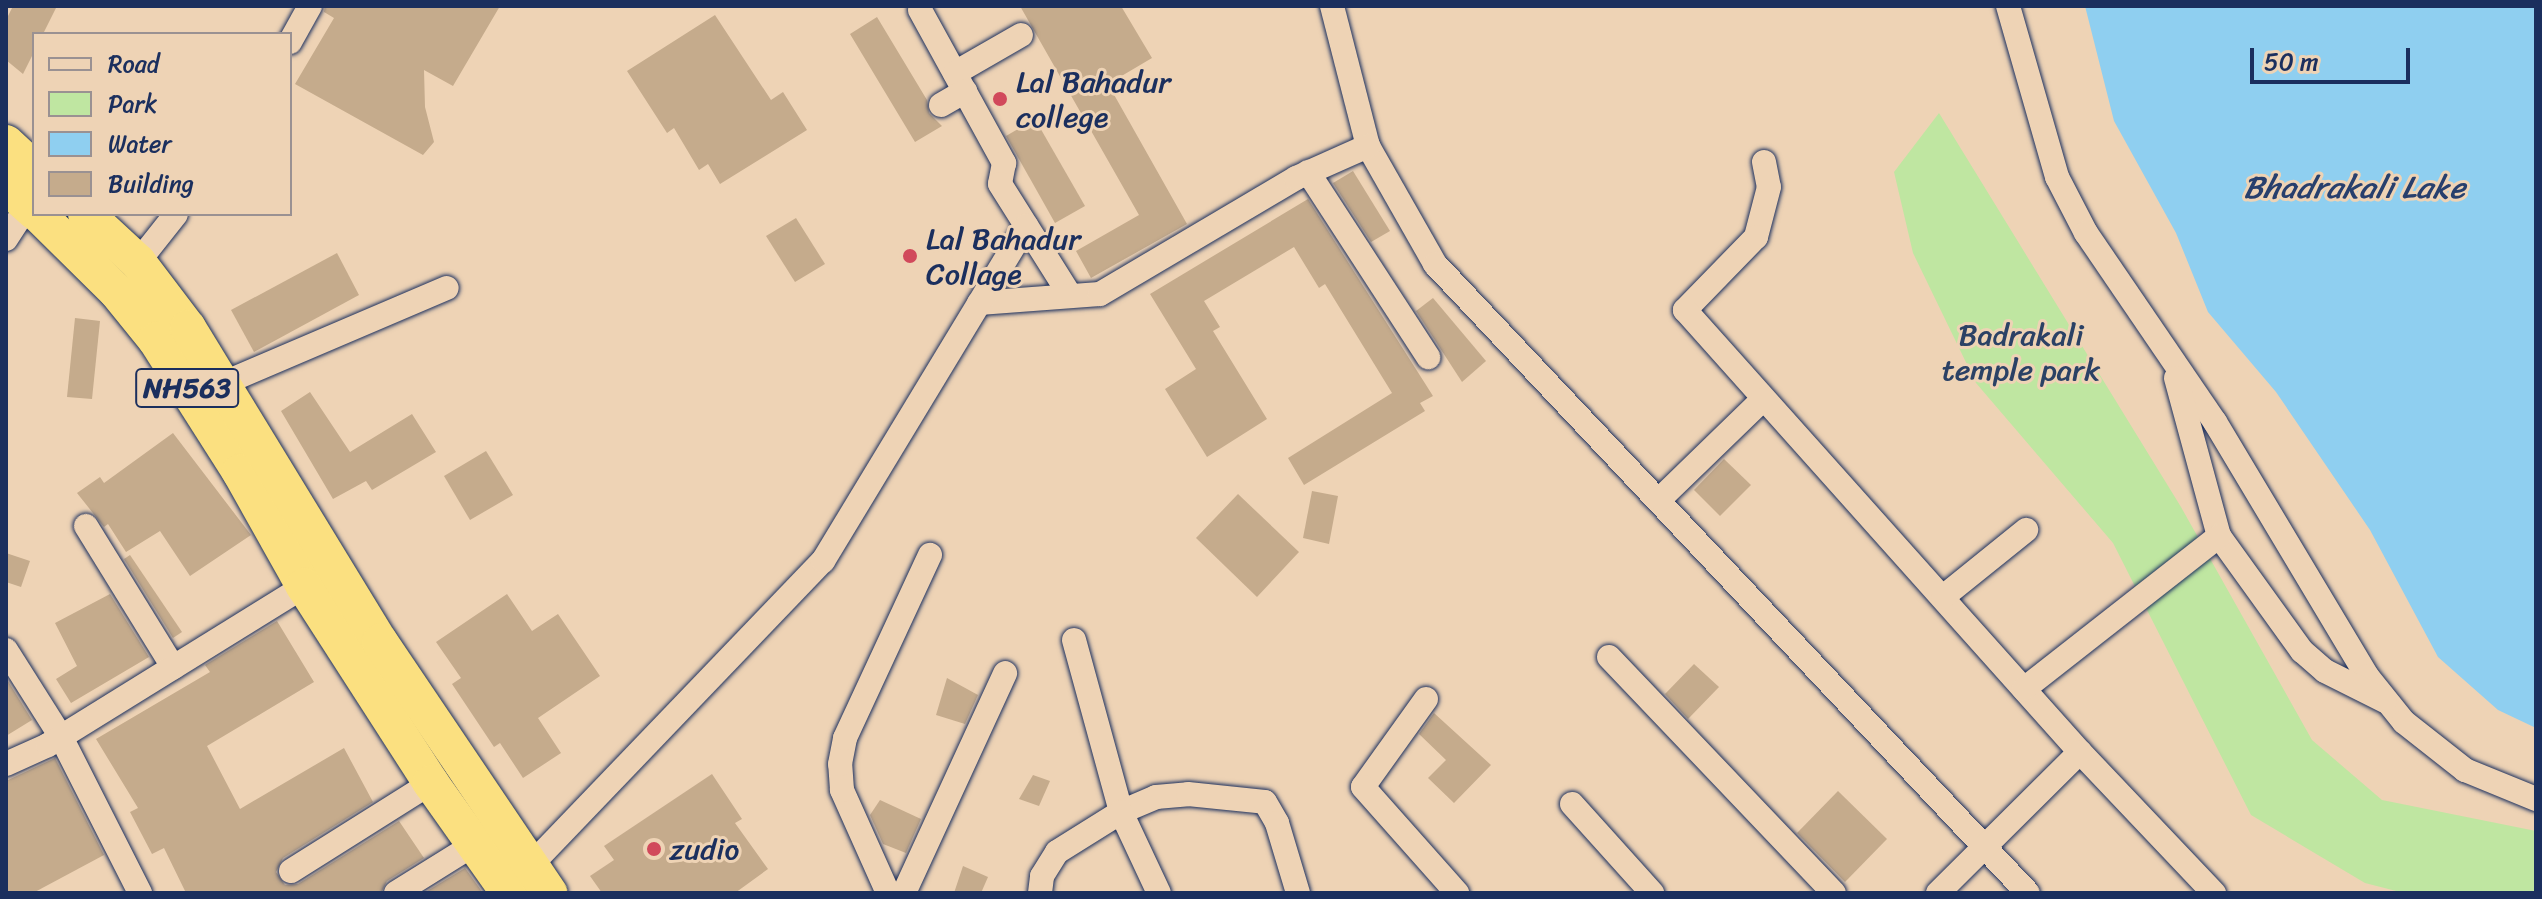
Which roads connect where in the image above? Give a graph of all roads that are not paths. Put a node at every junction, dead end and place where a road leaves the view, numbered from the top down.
1 (310, 6) edge
2 (2008, 6) edge
3 (1340, 9) edge
4 (920, 10) dead end
5 (1021, 35) dead end
6 (292, 38) edge
7 (960, 82) junction
8 (941, 105) dead end
9 (6, 143) edge
10 (1368, 146) junction
11 (1764, 162) dead end
12 (32, 167) edge
13 (1308, 172) junction
14 (26, 204) edge
15 (38, 216) edge
16 (88, 216) edge
17 (174, 216) edge
18 (1026, 226) junction
19 (6, 239) edge
20 (138, 262) junction
21 (447, 288) dead end
22 (1070, 295) junction
23 (979, 303) junction
24 (1428, 357) dead end
25 (2172, 360) junction
26 (224, 383) junction
27 (1762, 400) junction
28 (1660, 499) junction
29 (86, 526) dead end
30 (2026, 530) dead end
31 (2219, 536) junction
32 (930, 555) dead end
33 (335, 567) junction
34 (304, 586) junction
35 (1943, 597) junction
36 (1074, 640) dead end
37 (6, 650) edge
38 (1609, 657) dead end
39 (173, 667) junction
40 (1005, 673) dead end
41 (2024, 689) junction
42 (1426, 699) dead end
43 (2388, 702) junction
44 (61, 737) junction
45 (2080, 752) junction
46 (6, 764) edge
47 (431, 783) junction
48 (2536, 799) edge
49 (1572, 804) dead end
50 (1121, 812) junction
51 (473, 845) junction
52 (1986, 847) junction
53 (291, 871) dead end
54 (540, 879) edge
55 (140, 893) edge
56 (396, 893) edge
57 (509, 893) edge
58 (888, 893) edge
59 (904, 893) edge
60 (1040, 893) edge
61 (1159, 893) edge
62 (1298, 893) edge
63 (1457, 893) edge
64 (1652, 893) edge
65 (1834, 893) edge
66 (1938, 893) edge
67 (2028, 893) edge
68 (2214, 893) edge

1 - 6 street
2 - 25 street
3 - 10 street
4 - 7 street
5 - 7 street
7 - 8 street
7 - 18 street
9 - 12 highway
10 - 13 street
10 - 28 street
11 - 27 street
13 - 22 street
13 - 24 street
14 - 19 street
15 - 34 highway, NH563
16 - 20 highway, NH563
17 - 20 street
18 - 22 street
18 - 23 street
20 - 26 highway, NH563
21 - 26 street
22 - 23 street
23 - 54 street
25 - 31 street
25 - 43 street
26 - 33 highway, NH563
27 - 28 street
27 - 35 street
28 - 52 street
29 - 39 street
30 - 35 street
31 - 41 street
31 - 43 street
32 - 58 street
33 - 34 street
33 - 54 highway, NH563
34 - 39 street
34 - 47 highway, NH563
35 - 41 street
36 - 50 street
37 - 44 street
38 - 65 street
39 - 44 street
40 - 59 street
41 - 45 street
42 - 63 street
43 - 48 street
44 - 46 street
44 - 55 street
45 - 52 street
45 - 68 street
47 - 51 highway, NH563
47 - 53 street
49 - 64 street
50 - 60 street
50 - 61 street
50 - 62 street
51 - 56 street
51 - 57 highway, NH563
52 - 66 street
52 - 67 street

